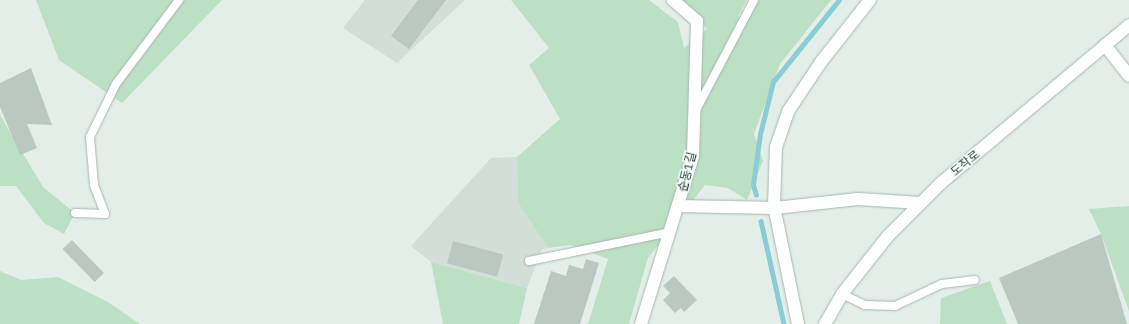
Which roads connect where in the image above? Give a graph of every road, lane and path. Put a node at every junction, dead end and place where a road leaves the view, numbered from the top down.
1 (179, 0) edge
2 (673, 0) edge
3 (754, 0) edge
4 (870, 0) edge
5 (1129, 25) edge
6 (1106, 45) junction
7 (1129, 76) edge
8 (694, 114) junction
9 (921, 203) junction
10 (678, 206) junction
11 (775, 208) junction
12 (75, 213) dead end
13 (670, 232) junction
14 (530, 261) dead end
15 (975, 280) dead end
16 (842, 294) junction
17 (641, 324) edge
18 (798, 324) edge
19 (825, 324) edge

1 - 12 lane
2 - 8 street, 순동1길
3 - 8 lane
4 - 11 street
5 - 6 street, 도작로
6 - 7 street
6 - 9 street, 도작로
8 - 10 street, 순동1길
9 - 11 street
9 - 16 street, 도작로
10 - 11 street
10 - 13 street, 순동1길
11 - 18 street
13 - 14 lane
13 - 17 street, 순동1길
15 - 16 lane
16 - 19 street, 도작로

